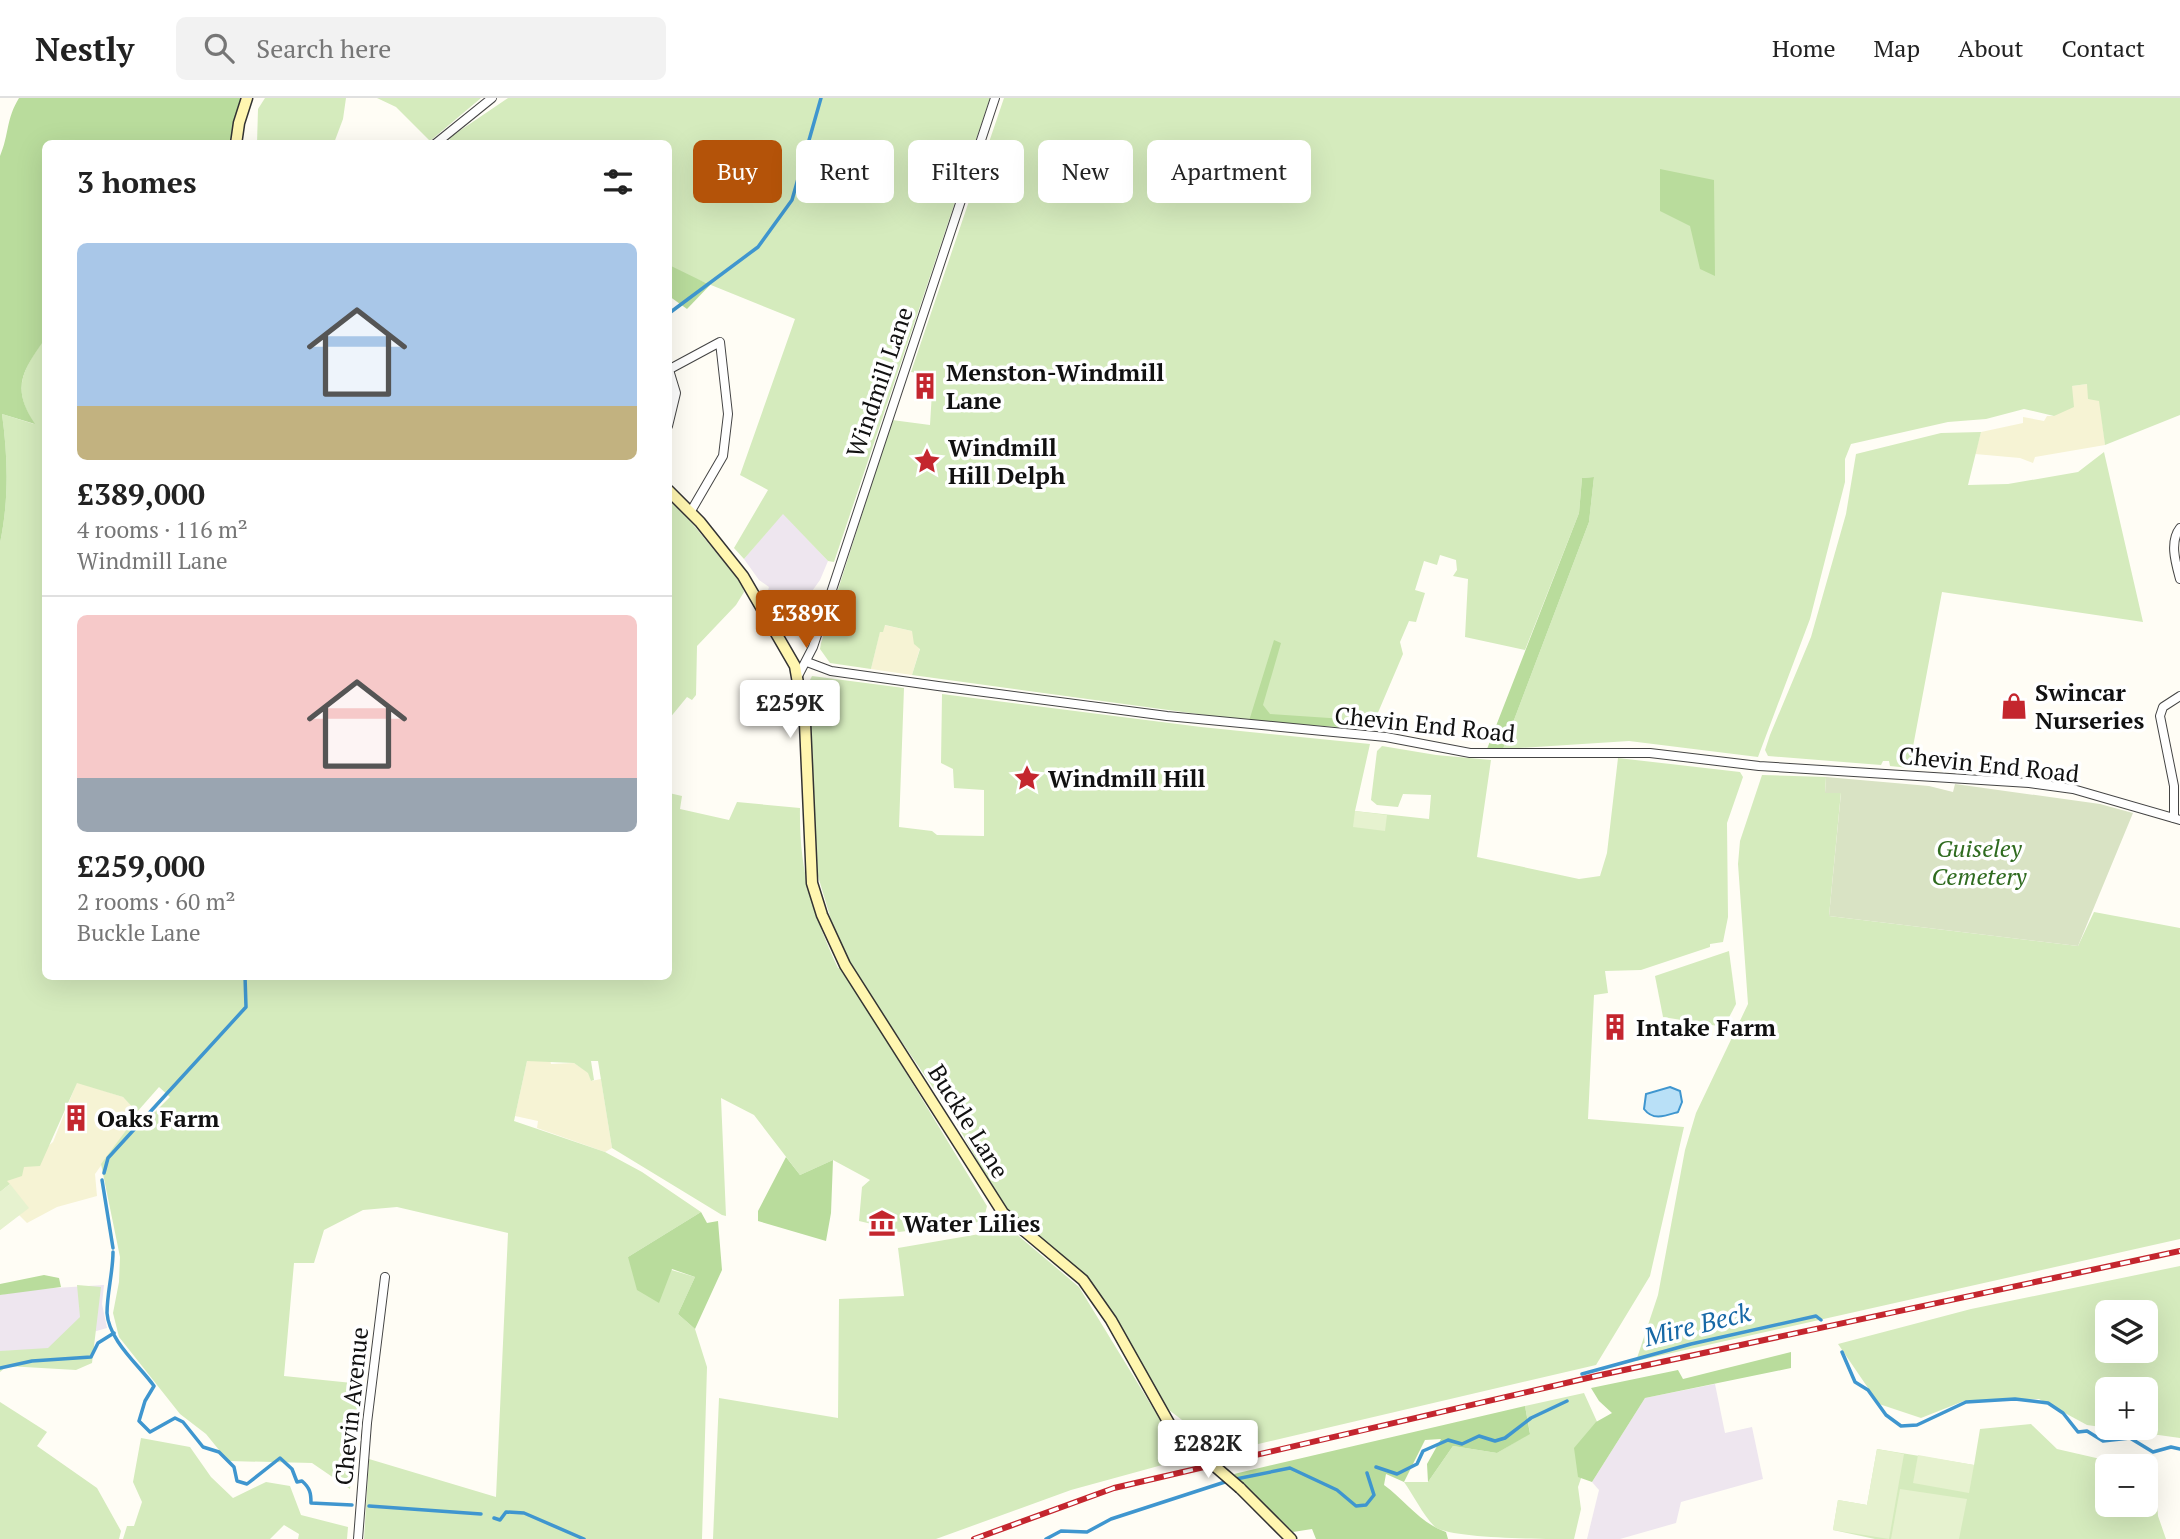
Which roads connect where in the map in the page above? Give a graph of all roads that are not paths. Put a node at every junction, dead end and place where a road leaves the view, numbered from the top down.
1 (247, 98) edge
2 (492, 98) edge
3 (995, 98) edge
4 (237, 140) edge
5 (440, 140) edge
6 (672, 368) edge
7 (672, 380) edge
8 (672, 410) edge
9 (672, 494) edge
10 (691, 511) junction
11 (2180, 528) edge
12 (2180, 579) edge
13 (807, 662) junction
14 (798, 676) junction
15 (2180, 696) edge
16 (2177, 819) edge
17 (384, 1277) dead end
18 (358, 1539) edge
19 (1291, 1539) edge

1 - 4 street
2 - 5 street
3 - 13 street, Windmill Lane
6 - 10 street
7 - 8 street
9 - 10 street, Buckle Lane
10 - 14 street, Buckle Lane
11 - 12 street
13 - 14 street, Windmill Lane
13 - 16 street, Chevin End Road
14 - 19 street, Buckle Lane, bridge
15 - 16 street
17 - 18 street, Chevin Avenue

